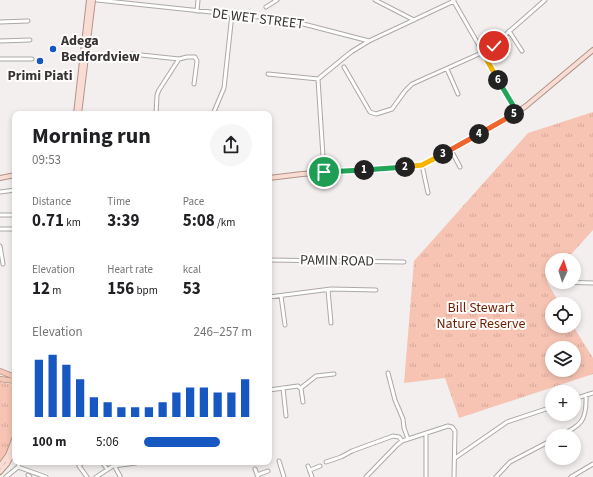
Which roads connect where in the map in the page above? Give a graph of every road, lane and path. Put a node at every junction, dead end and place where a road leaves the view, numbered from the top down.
1 (89, 0) edge
2 (93, 0) edge
3 (97, 0) edge
4 (198, 0) edge
5 (277, 0) edge
6 (375, 0) edge
7 (545, 0) edge
8 (453, 1) edge
9 (266, 7) dead end
10 (197, 11) junction
11 (232, 14) junction
12 (414, 20) junction
13 (28, 21) dead end
14 (0, 22) edge
15 (509, 31) junction
16 (30, 40) dead end
17 (0, 41) edge
18 (369, 41) junction
19 (593, 50) edge
20 (522, 51) dead end
21 (483, 53) junction
22 (132, 54) dead end
23 (84, 58) junction
24 (179, 58) junction
25 (0, 59) edge
26 (32, 59) dead end
27 (344, 67) dead end
28 (447, 69) junction
29 (268, 74) dead end
30 (318, 79) junction
31 (194, 84) dead end
32 (79, 94) junction
33 (458, 94) dead end
34 (76, 111) edge
35 (79, 111) edge
36 (156, 111) edge
37 (214, 111) edge
38 (517, 112) junction
39 (451, 150) junction
40 (422, 165) junction
41 (460, 167) dead end
42 (324, 172) junction
43 (12, 176) edge
44 (0, 178) edge
45 (272, 178) edge
46 (12, 190) edge
47 (0, 192) edge
48 (428, 193) dead end
49 (0, 215) edge
50 (12, 215) edge
51 (0, 229) edge
52 (12, 229) edge
53 (0, 246) edge
54 (272, 260) edge
55 (404, 262) dead end
56 (3, 264) dead end
57 (581, 283) edge
58 (593, 283) edge
59 (328, 290) junction
60 (376, 290) dead end
61 (281, 296) junction
62 (272, 297) edge
63 (331, 323) dead end
64 (284, 326) dead end
65 (0, 371) edge
66 (388, 373) dead end
67 (334, 374) dead end
68 (12, 377) edge
69 (0, 379) edge
70 (12, 379) edge
71 (283, 388) junction
72 (301, 388) junction
73 (272, 390) edge
74 (593, 393) edge
75 (586, 395) junction
76 (581, 397) edge
77 (303, 402) dead end
78 (545, 409) edge
79 (286, 416) dead end
80 (572, 429) edge
81 (426, 433) junction
82 (408, 439) junction
83 (402, 441) junction
84 (545, 444) edge
85 (12, 445) edge
86 (12, 456) edge
87 (455, 458) junction
88 (279, 461) dead end
89 (326, 462) dead end
90 (593, 464) edge
91 (80, 465) edge
92 (104, 465) edge
93 (112, 465) edge
94 (114, 465) edge
95 (0, 466) edge
96 (320, 466) dead end
97 (18, 467) joint
98 (107, 468) junction
99 (255, 469) dead end
100 (268, 471) dead end
101 (0, 472) edge
102 (120, 476) dead end
103 (257, 476) edge
104 (6, 477) edge
105 (46, 477) edge
106 (87, 477) edge
107 (96, 477) edge
108 (284, 477) edge
109 (312, 477) edge
110 (366, 477) edge
111 (426, 477) edge
112 (454, 477) edge
113 (496, 477) edge
114 (571, 477) edge

1 - 23 main road
2 - 23 main road
3 - 10 street, DE WET STREET
4 - 10 street
5 - 9 street
6 - 12 street
7 - 15 street
8 - 12 street
8 - 21 street
10 - 11 street, DE WET STREET
11 - 18 street, DE WET STREET
11 - 37 street
12 - 18 street
13 - 14 street
15 - 20 street
15 - 21 street
16 - 17 street
18 - 30 street
19 - 38 main road
21 - 28 street
21 - 38 street
22 - 24 street
23 - 32 main road
24 - 31 street
24 - 36 street
25 - 26 street
27 - 28 street
28 - 33 street
29 - 30 street
30 - 42 street
32 - 34 main road
32 - 35 main road
38 - 39 main road
39 - 40 main road
39 - 41 street
40 - 42 main road
40 - 48 street
42 - 45 main road
43 - 44 main road
46 - 47 street
49 - 50 street
51 - 52 street
53 - 56 street
54 - 55 street, PAMIN ROAD
57 - 58 street
59 - 60 street
59 - 61 street
59 - 63 street
61 - 62 street
61 - 64 street
65 - 68 highway
66 - 82 street
67 - 72 street
69 - 70 highway
71 - 72 street
71 - 73 street
71 - 79 street
72 - 77 street
74 - 75 street
75 - 76 street
75 - 80 street
78 - 87 street
81 - 82 street
81 - 87 street
81 - 111 street
82 - 83 street
83 - 89 street
83 - 110 street
84 - 113 street
85 - 95 main road
86 - 101 main road
87 - 112 street
88 - 108 street
90 - 114 street
91 - 106 street
92 - 98 street
93 - 98 street
94 - 102 street
96 - 109 street
97 - 104 street
97 - 105 street
98 - 107 street
99 - 103 street
100 - 103 street

